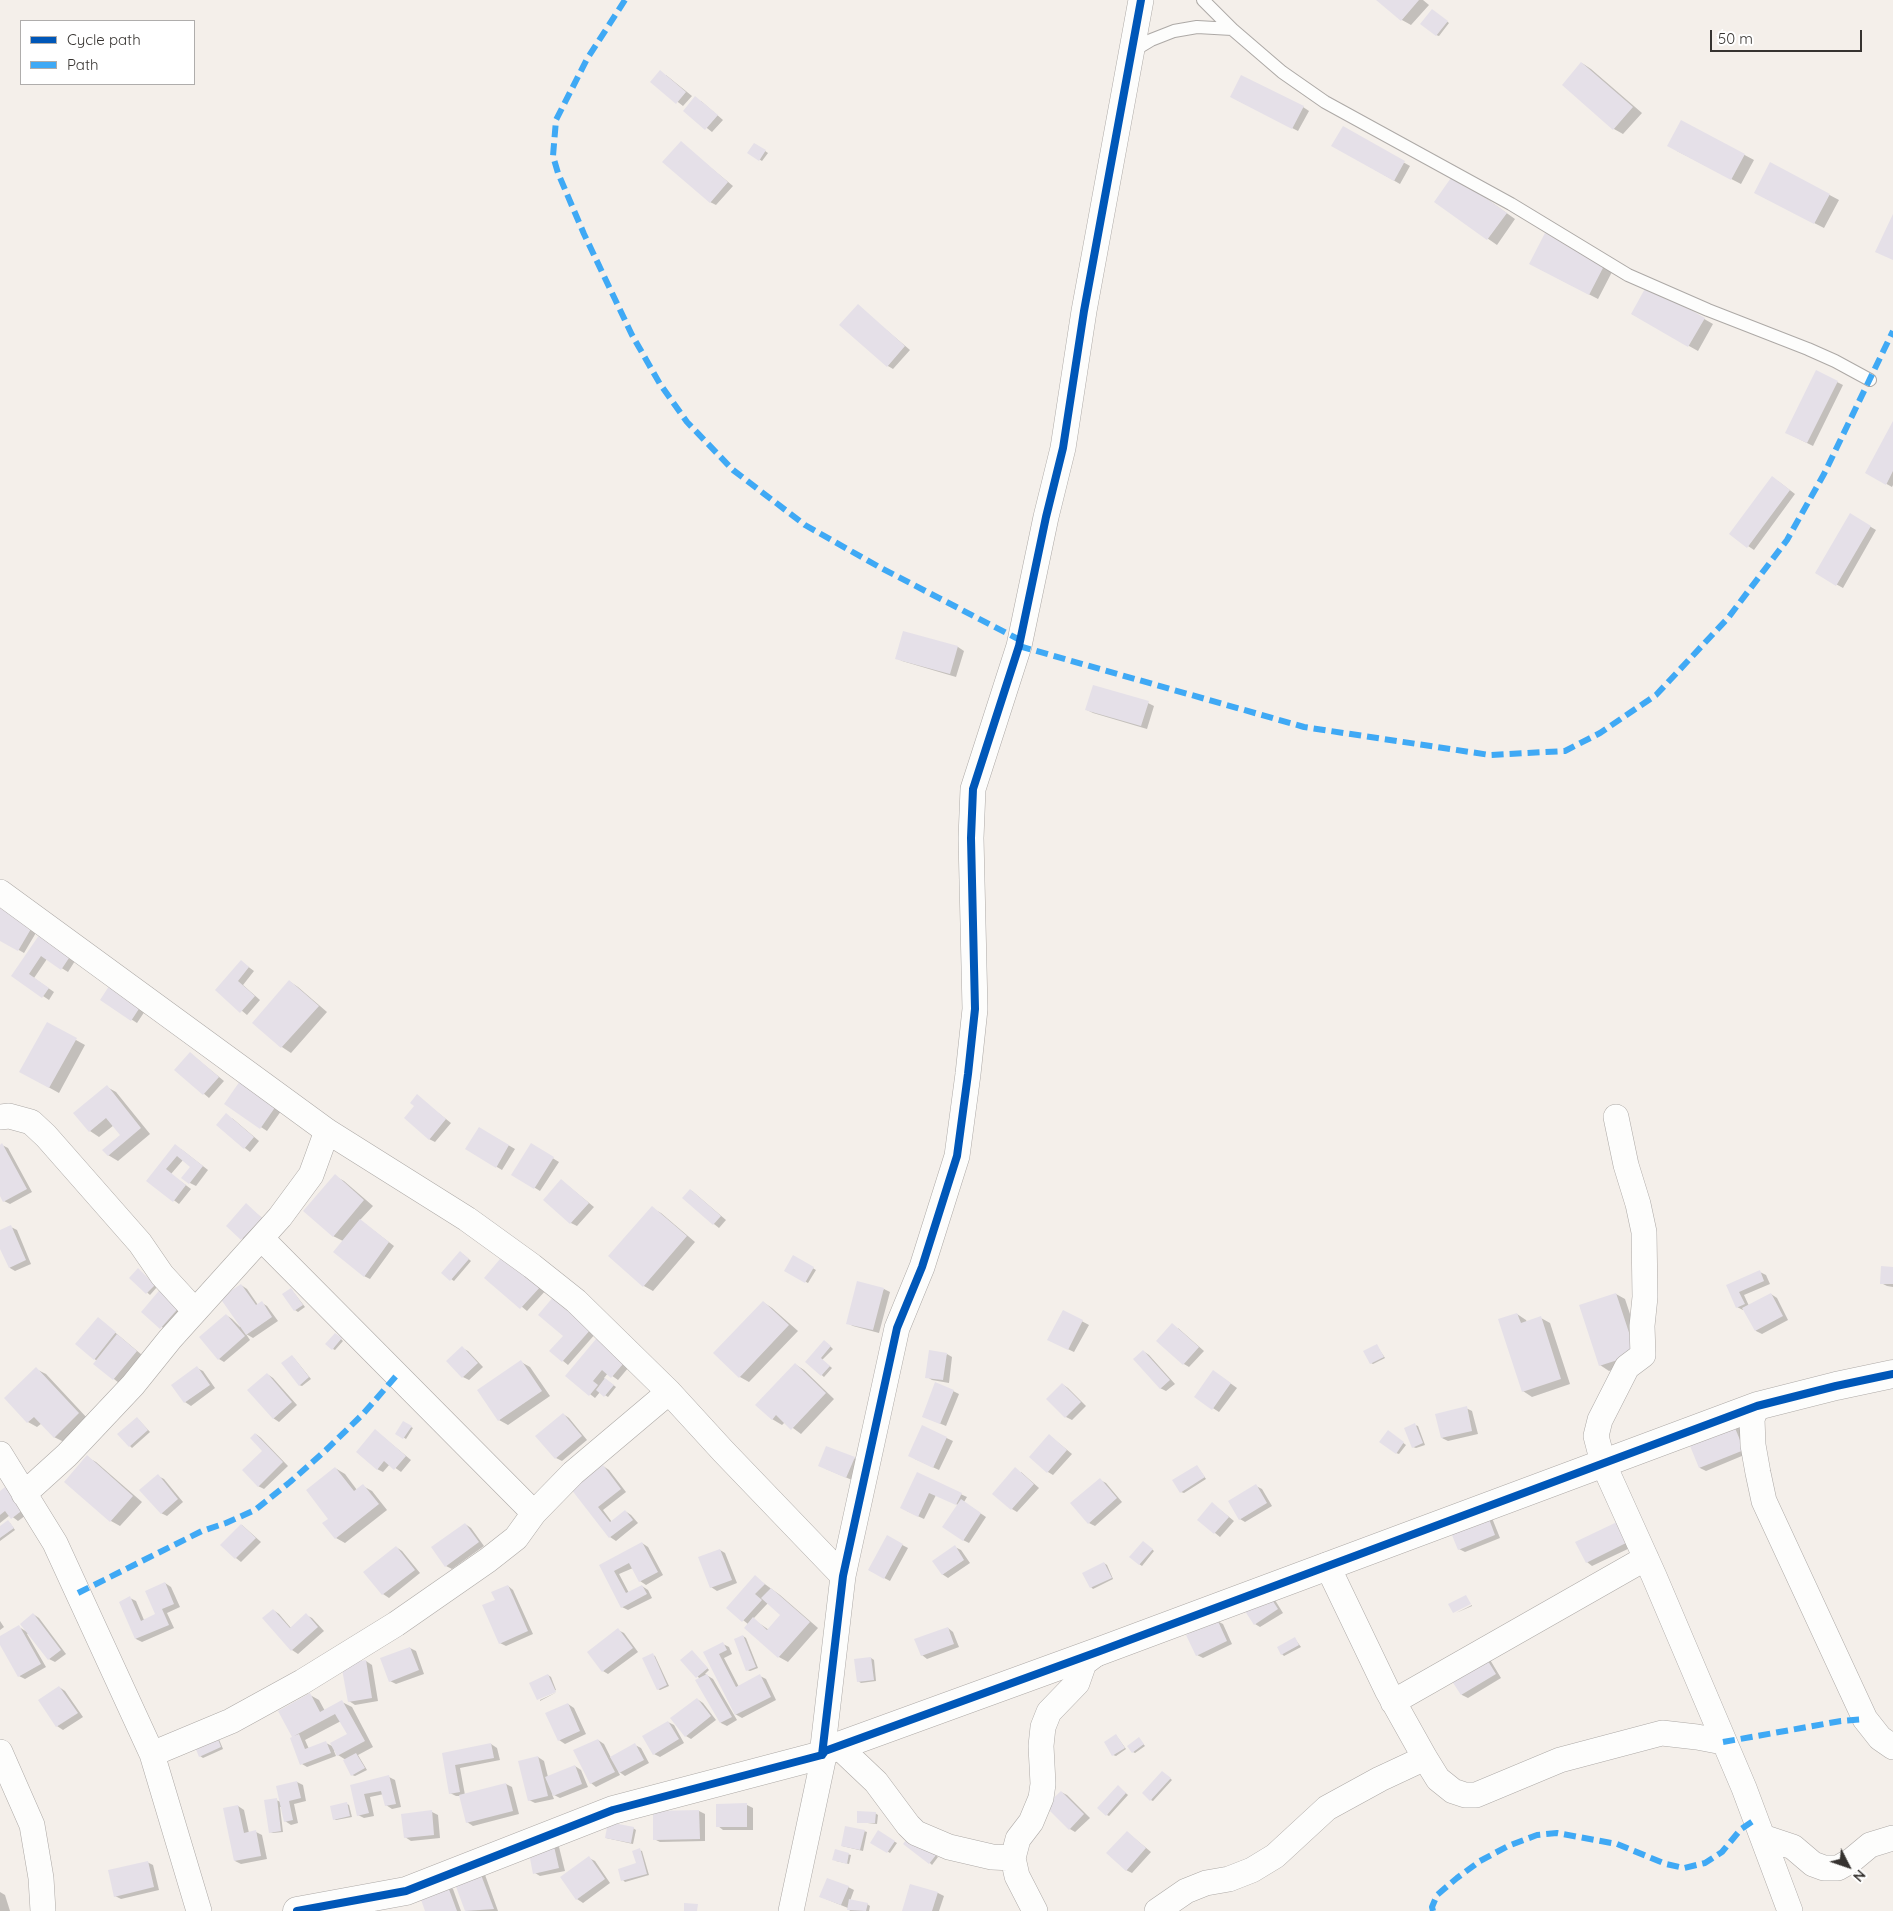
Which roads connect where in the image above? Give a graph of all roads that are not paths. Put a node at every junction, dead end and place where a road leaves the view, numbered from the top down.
1 (1141, 0) edge
2 (1203, 0) edge
3 (1232, 30) junction
4 (1131, 52) junction
5 (1870, 380) dead end
6 (0, 892) edge
7 (0, 1116) edge
8 (1616, 1117) dead end
9 (327, 1131) junction
10 (262, 1238) junction
11 (196, 1311) junction
12 (1893, 1374) edge
13 (669, 1392) junction
14 (1757, 1406) junction
15 (0, 1454) edge
16 (1603, 1463) junction
17 (24, 1494) junction
18 (534, 1513) junction
19 (1646, 1558) junction
20 (1327, 1565) junction
21 (843, 1576) junction
22 (1100, 1651) junction
23 (1394, 1702) junction
24 (1724, 1742) junction
25 (1893, 1747) edge
26 (828, 1750) junction
27 (0, 1752) edge
28 (152, 1754) junction
29 (1425, 1758) junction
30 (1763, 1837) junction
31 (1893, 1838) edge
32 (1013, 1858) junction
33 (43, 1911) edge
34 (199, 1911) edge
35 (297, 1911) edge
36 (791, 1911) edge
37 (1035, 1911) edge
38 (1156, 1911) edge
39 (1790, 1911) edge

1 - 4 street
2 - 3 lane
3 - 4 lane
3 - 5 lane
4 - 21 street
6 - 9 street
7 - 11 street
8 - 16 street
9 - 10 street
9 - 13 street
10 - 11 street
10 - 18 street
11 - 17 street
12 - 14 street
13 - 18 street
13 - 21 street
14 - 16 street
14 - 25 street
15 - 17 street
16 - 19 street
16 - 20 street
17 - 28 street
18 - 28 street
19 - 23 street
19 - 24 street
20 - 22 street
20 - 23 street
21 - 26 street
22 - 26 street
22 - 32 street
23 - 29 street
24 - 29 street
24 - 30 street
26 - 32 street
26 - 35 street
26 - 36 street
27 - 33 street
28 - 34 street
29 - 38 street
30 - 31 street
30 - 39 street
32 - 37 street

